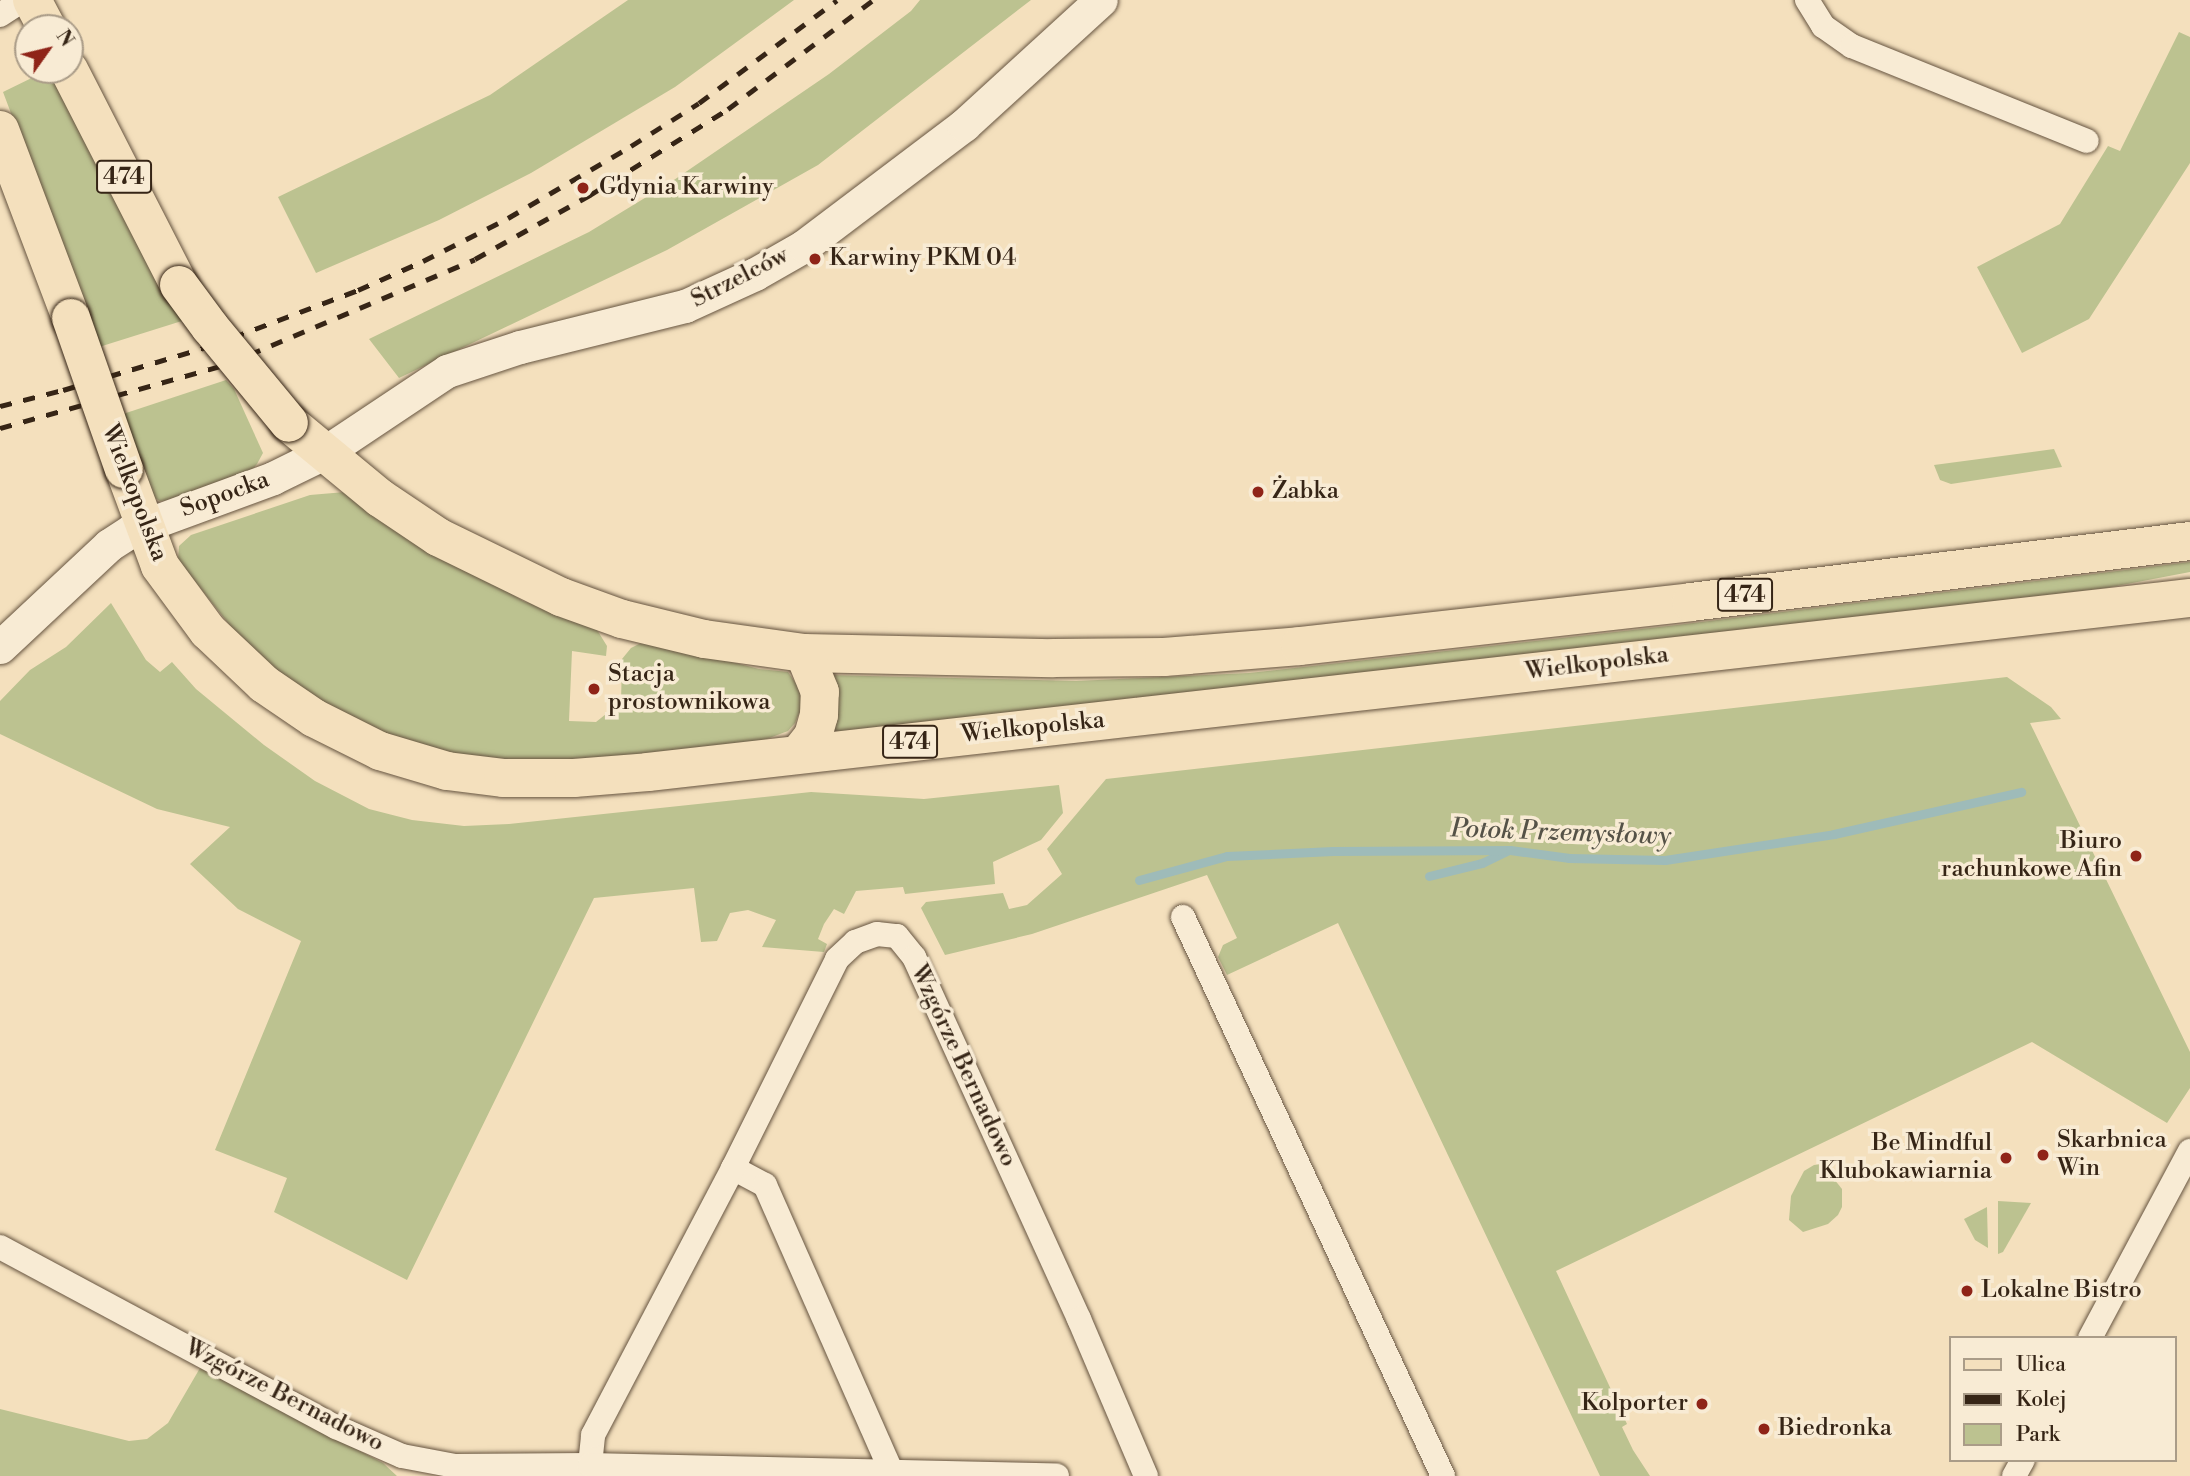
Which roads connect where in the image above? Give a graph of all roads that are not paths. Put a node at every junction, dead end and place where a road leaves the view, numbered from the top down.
1 (23, 0) edge
2 (1101, 0) edge
3 (1807, 0) edge
4 (0, 15) edge
5 (76, 84) edge
6 (0, 130) edge
7 (2087, 141) dead end
8 (324, 453) junction
9 (143, 525) junction
10 (2190, 541) edge
11 (2190, 598) edge
12 (0, 647) edge
13 (804, 653) junction
14 (799, 754) junction
15 (1183, 917) dead end
16 (2190, 1151) edge
17 (733, 1168) junction
18 (0, 1247) edge
19 (2091, 1336) edge
20 (595, 1470) edge
21 (457, 1471) edge
22 (892, 1473) junction
23 (1057, 1476) edge
24 (1146, 1476) edge
25 (1443, 1476) edge

1 - 4 street
2 - 8 street, Strzelców
3 - 7 street
5 - 8 main road, Wielkopolska / 474, bridge
6 - 9 main road, Wielkopolska / 474, bridge
8 - 9 street, Sopocka
8 - 13 main road, Wielkopolska / 474
9 - 12 street, Sopocka
9 - 14 main road, Wielkopolska / 474
10 - 13 main road, Wielkopolska / 474
11 - 14 main road, Wielkopolska / 474
13 - 14 main road
15 - 25 street
16 - 19 street
17 - 20 street, Wzgórze Bernadowo
17 - 22 street
17 - 24 street, Wzgórze Bernadowo
18 - 21 street, Wzgórze Bernadowo
20 - 21 street, Wzgórze Bernadowo
20 - 22 street, Wzgórze Bernadowo
22 - 23 street, Wzgórze Bernadowo

